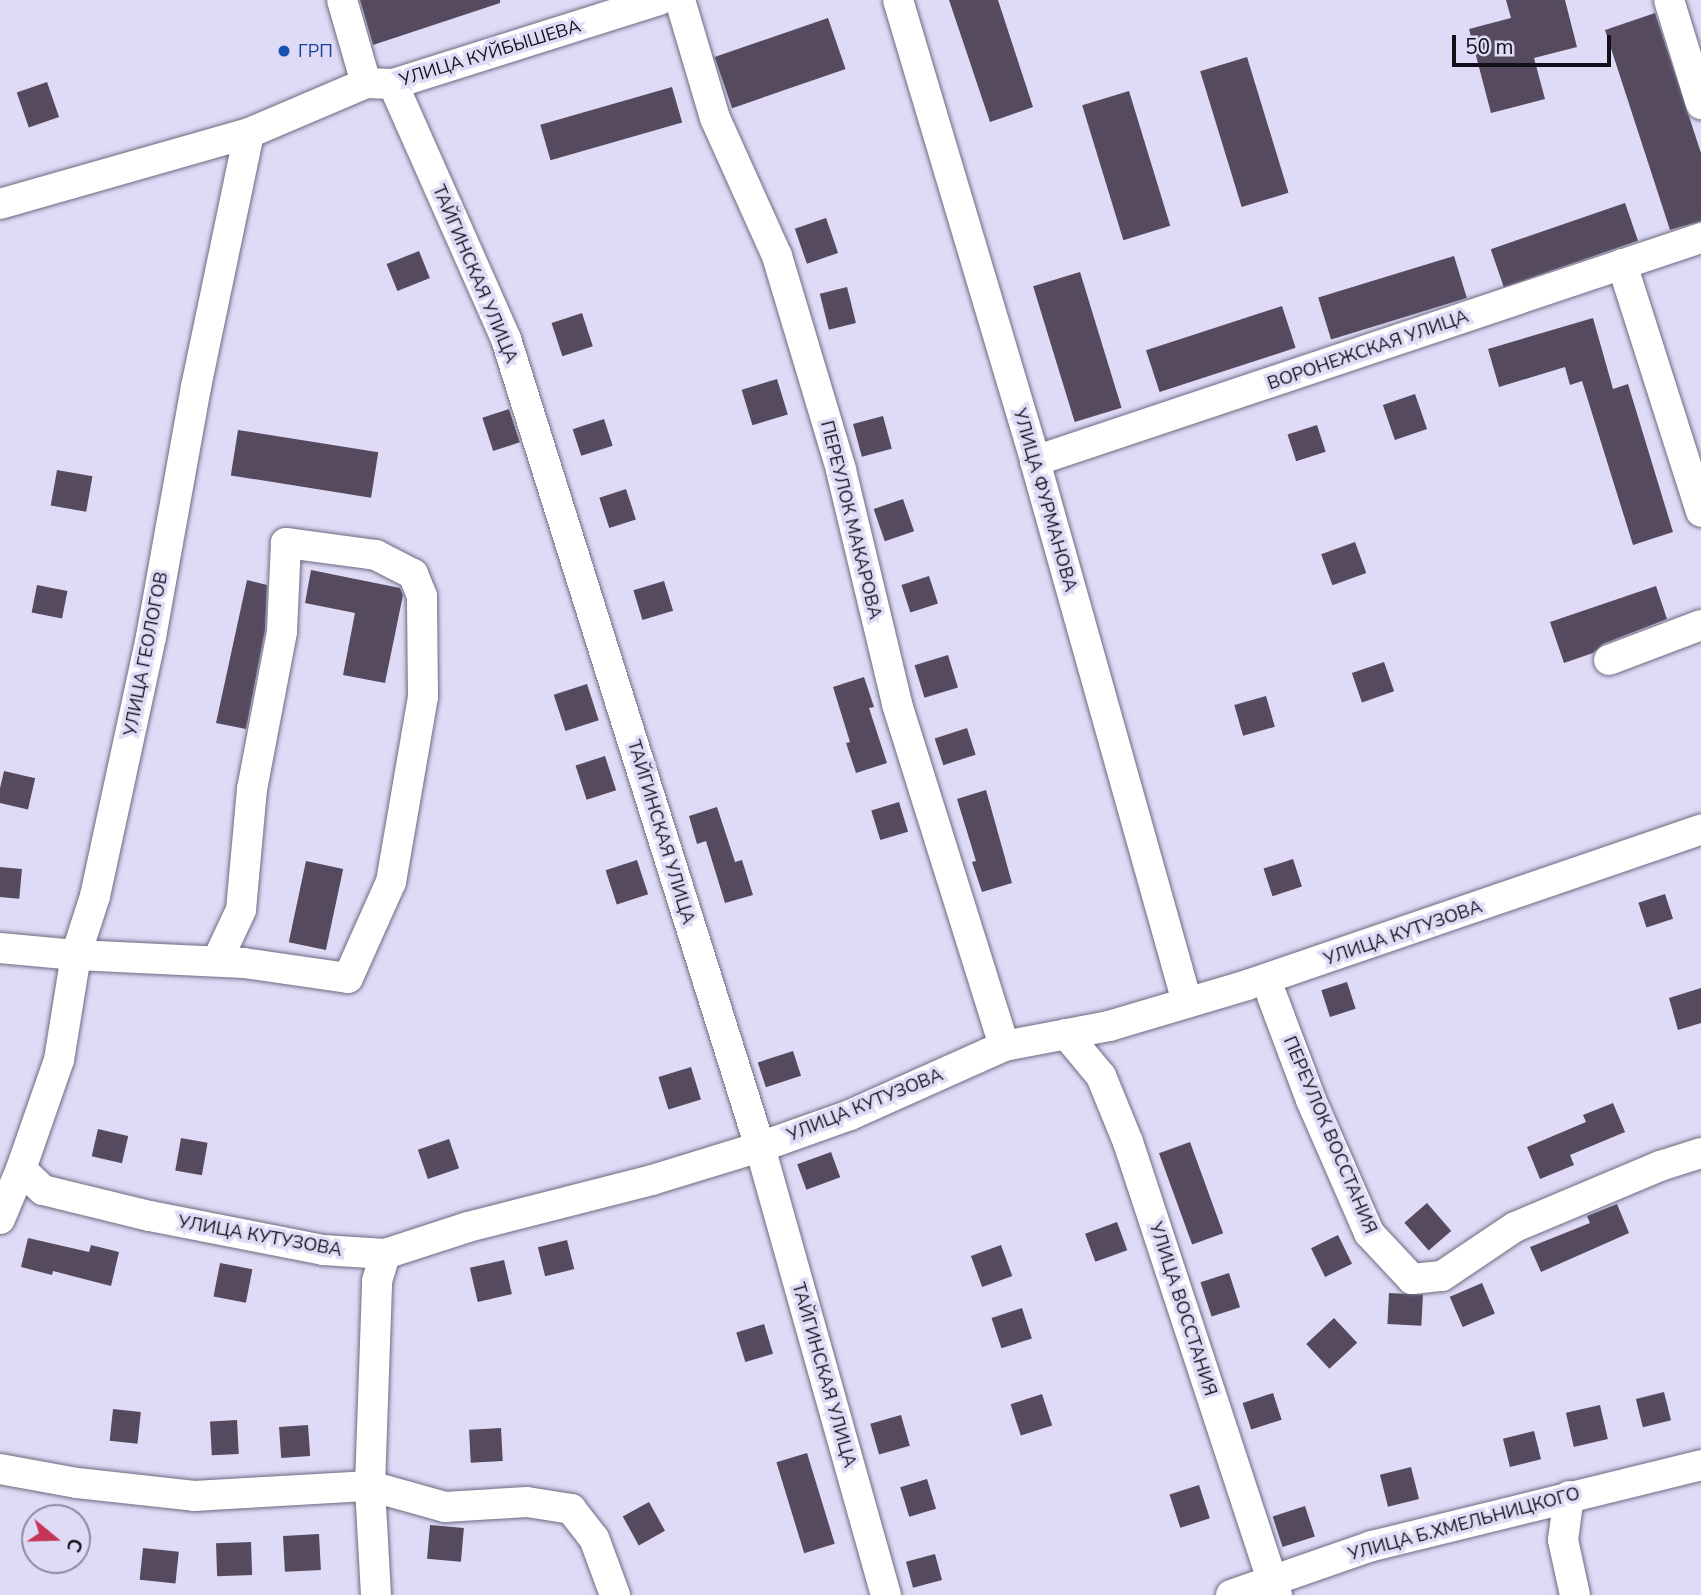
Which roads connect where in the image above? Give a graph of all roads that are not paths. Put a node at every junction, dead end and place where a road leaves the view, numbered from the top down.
1 (342, 0) edge
2 (660, 0) edge
3 (680, 0) edge
4 (898, 0) edge
5 (1669, 0) edge
6 (380, 83) junction
7 (1701, 104) edge
8 (249, 133) junction
9 (0, 204) edge
10 (1701, 238) edge
11 (1622, 264) junction
12 (1035, 461) junction
13 (1701, 512) edge
14 (1701, 625) edge
15 (1609, 660) dead end
16 (1701, 830) edge
17 (0, 948) edge
18 (76, 955) junction
19 (217, 961) junction
20 (1272, 996) dead end
21 (1187, 1002) junction
22 (1108, 1026) junction
23 (1066, 1034) junction
24 (1004, 1046) junction
25 (1101, 1076) junction
26 (760, 1147) junction
27 (1701, 1153) edge
28 (21, 1169) junction
29 (0, 1219) edge
30 (385, 1254) junction
31 (1701, 1465) edge
32 (0, 1469) edge
33 (370, 1486) junction
34 (1569, 1496) junction
35 (1275, 1587) edge
36 (376, 1595) edge
37 (615, 1595) edge
38 (886, 1595) edge
39 (1230, 1595) edge
40 (1575, 1595) edge

1 - 6 street, ТАЙГИНСКАЯ УЛИЦА
2 - 6 street, УЛИЦА КУЙБЫШЕВА
3 - 24 street, ПЕРЕУЛОК МАКАРОВА
4 - 12 street, УЛИЦА ФУРМАНОВА
5 - 7 street
6 - 8 street, УЛИЦА КУЙБЫШЕВА
6 - 26 street, ТАЙГИНСКАЯ УЛИЦА
8 - 9 street, УЛИЦА КУЙБЫШЕВА
8 - 18 street, УЛИЦА ГЕОЛОГОВ
10 - 11 street, ВОРОНЕЖСКАЯ УЛИЦА
11 - 12 street, ВОРОНЕЖСКАЯ УЛИЦА
11 - 13 street
12 - 21 street, УЛИЦА ФУРМАНОВА
14 - 15 street
16 - 21 street, УЛИЦА КУТУЗОВА
17 - 18 street
18 - 19 street
18 - 28 street, УЛИЦА ГЕОЛОГОВ
19 - 19 street
20 - 27 street, ПЕРЕУЛОК ВОССТАНИЯ
21 - 22 street, УЛИЦА КУТУЗОВА
22 - 23 street, УЛИЦА КУТУЗОВА
22 - 25 street
23 - 24 street, УЛИЦА КУТУЗОВА
23 - 25 street, УЛИЦА ВОССТАНИЯ
24 - 26 street, УЛИЦА КУТУЗОВА
25 - 35 street, УЛИЦА ВОССТАНИЯ
26 - 30 street, УЛИЦА КУТУЗОВА
26 - 38 street, ТАЙГИНСКАЯ УЛИЦА
28 - 29 street, УЛИЦА ГЕОЛОГОВ
28 - 30 street, УЛИЦА КУТУЗОВА
30 - 33 street
31 - 34 street, УЛИЦА Б.ХМЕЛЬНИЦКОГО
32 - 33 street
33 - 36 street
33 - 37 street
34 - 35 street, УЛИЦА Б.ХМЕЛЬНИЦКОГО
34 - 40 street
35 - 39 street, УЛИЦА Б.ХМЕЛЬНИЦКОГО

